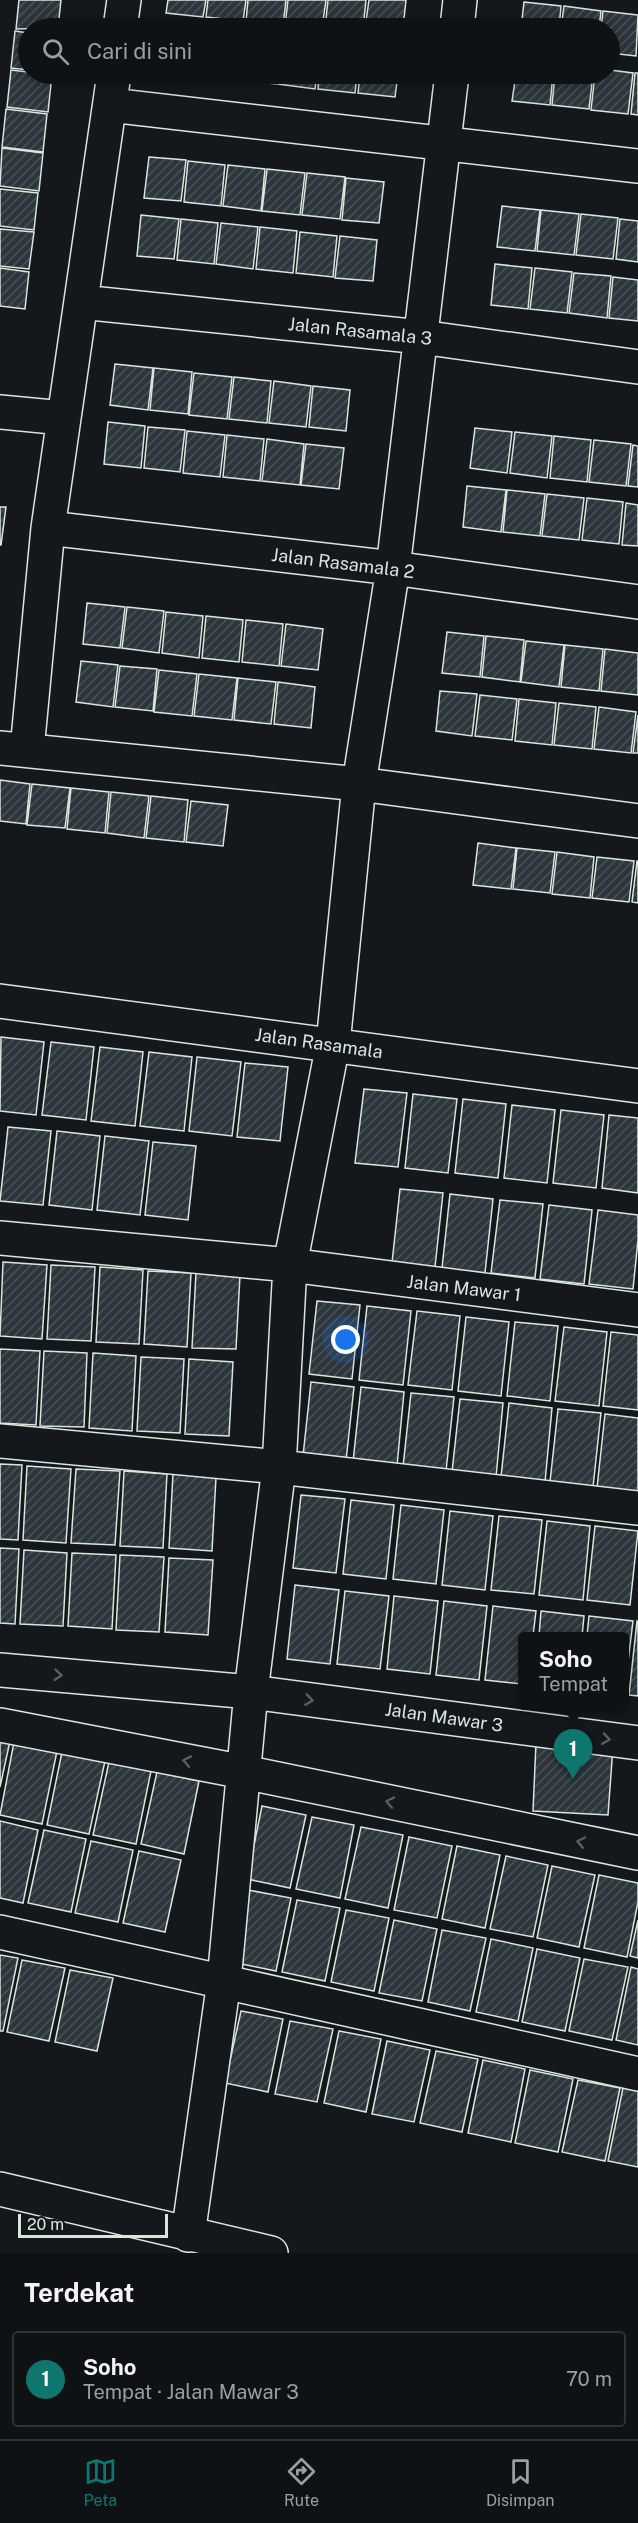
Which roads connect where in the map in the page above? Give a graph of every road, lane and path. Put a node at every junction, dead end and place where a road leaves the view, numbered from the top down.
1 (124, 0) edge
2 (460, 0) edge
3 (121, 18) edge
4 (458, 18) edge
5 (451, 84) edge
6 (112, 89) edge
7 (445, 143) junction
8 (638, 166) edge
9 (81, 302) junction
10 (421, 337) junction
11 (638, 367) edge
12 (0, 412) edge
13 (63, 418) junction
14 (48, 528) junction
15 (393, 568) junction
16 (638, 602) edge
17 (14, 749) edge
18 (359, 784) junction
19 (638, 821) edge
20 (0, 1001) edge
21 (333, 1044) junction
22 (638, 1086) edge
23 (0, 1238) edge
24 (290, 1265) junction
25 (638, 1310) edge
26 (0, 1442) edge
27 (279, 1467) junction
28 (638, 1508) edge
29 (0, 1670) edge
30 (251, 1692) junction
31 (0, 1725) edge
32 (638, 1743) edge
33 (244, 1772) junction
34 (638, 1853) edge
35 (0, 1932) edge
36 (224, 1981) junction
37 (638, 2074) edge
38 (0, 2189) edge
39 (189, 2235) junction
40 (271, 2253) edge

1 - 3 street
2 - 4 street
5 - 7 street
6 - 7 street
6 - 9 street
7 - 8 street
7 - 10 street
9 - 10 street, Jalan Rasamala 3
9 - 13 street
10 - 11 street, Jalan Rasamala 3
10 - 15 street
12 - 13 street
13 - 14 street
14 - 15 street, Jalan Rasamala 2
14 - 17 street
15 - 16 street, Jalan Rasamala 2
15 - 18 street
17 - 18 street
18 - 19 street
18 - 21 street
20 - 21 street, Jalan Rasamala
21 - 22 street, Jalan Rasamala
21 - 24 street
23 - 24 street, Jalan Mawar 1
24 - 25 street, Jalan Mawar 1
24 - 27 street
26 - 27 street
27 - 28 street
27 - 30 street
29 -> 30 street, Jalan Mawar 3
30 -> 32 street, Jalan Mawar 3
30 - 33 street
33 -> 31 street
34 -> 33 street
33 - 36 street
35 - 36 street
36 - 37 street
36 - 39 street
38 - 39 street
39 - 40 street

